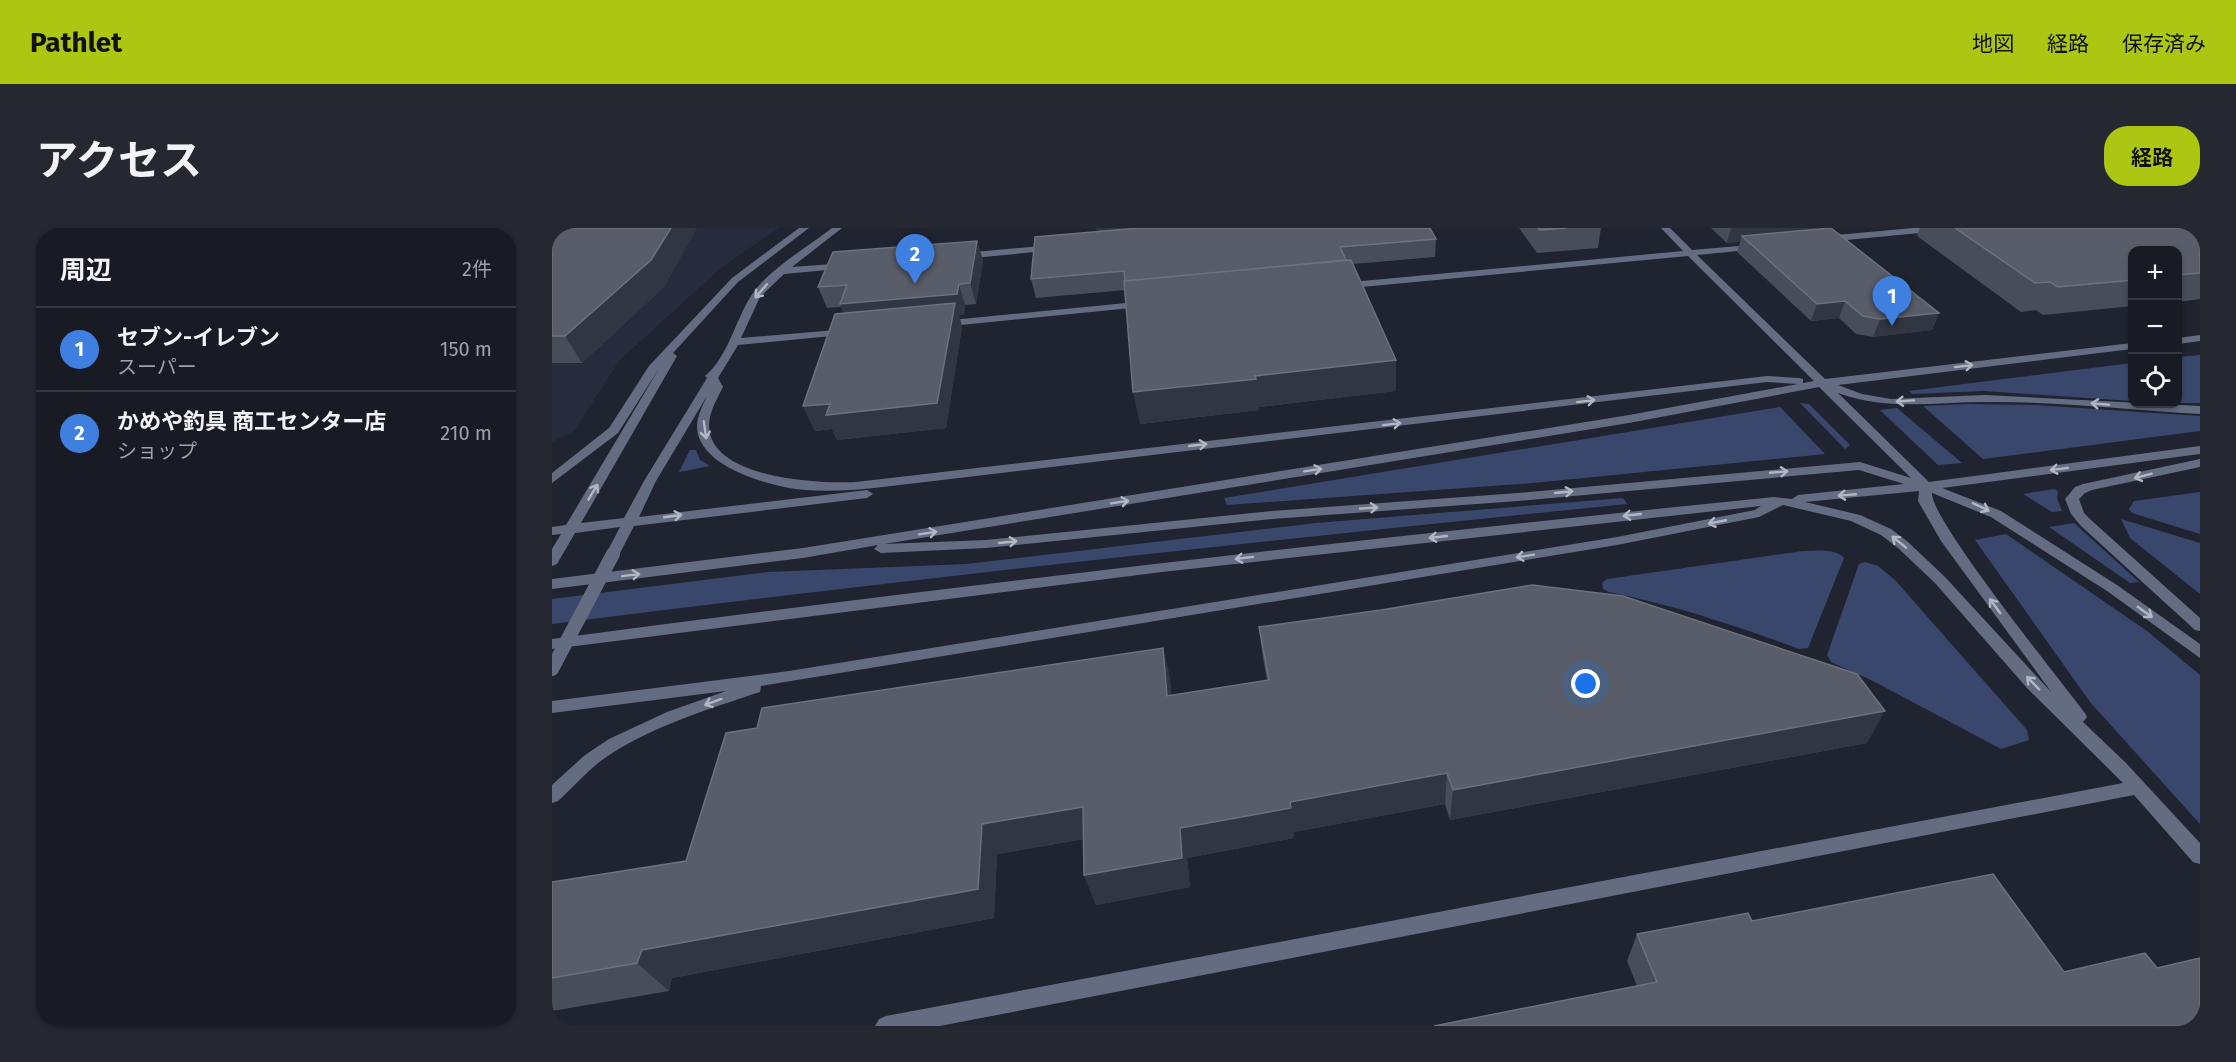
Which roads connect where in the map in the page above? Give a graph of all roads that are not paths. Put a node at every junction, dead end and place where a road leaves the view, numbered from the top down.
1 (805, 228) edge
2 (838, 228) edge
3 (1665, 228) edge
4 (1941, 228) edge
5 (1815, 240) edge
6 (1769, 245) edge
7 (1070, 246) edge
8 (1689, 252) junction
9 (951, 257) edge
10 (856, 265) edge
11 (781, 271) junction
12 (1331, 286) edge
13 (1153, 303) edge
14 (926, 325) edge
15 (855, 332) edge
16 (684, 336) junction
17 (2200, 338) edge
18 (2182, 340) edge
19 (734, 342) junction
20 (2128, 347) edge
21 (711, 376) junction
22 (1823, 383) junction
23 (2200, 410) edge
24 (2200, 450) edge
25 (1140, 452) junction
26 (2200, 463) edge
27 (552, 479) edge
28 (1926, 486) junction
29 (1781, 501) junction
30 (629, 522) junction
31 (571, 528) junction
32 (552, 531) edge
33 (803, 554) junction
34 (552, 561) edge
35 (552, 584) edge
36 (2200, 626) edge
37 (552, 644) edge
38 (2200, 652) edge
39 (552, 669) edge
40 (789, 677) junction
41 (552, 707) edge
42 (2120, 768) junction
43 (2137, 787) junction
44 (552, 796) edge
45 (2200, 856) edge
46 (886, 1026) edge

1 - 16 street
2 - 11 street
3 - 8 street
4 - 5 street
6 - 8 street
7 - 9 street
8 - 12 street
8 - 22 street
10 - 11 street
11 -> 19 street
13 - 14 street
15 - 19 street
16 - 27 street
31 -> 16 street
17 - 18 street
19 - 21 street
22 -> 20 street
21 -> 25 street
21 - 30 street
23 -> 22 street
25 -> 22 street
22 - 28 street
33 -> 22 street
24 -> 28 street
30 -> 25 street
26 -> 36 street
28 -> 29 street
33 -> 28 street
28 -> 38 street
42 -> 28 street
29 -> 37 street
29 -> 40 street
42 -> 29 street
30 - 31 street
30 - 39 street, bridge
31 - 32 street
31 - 34 street
35 -> 33 street
40 - 41 street
40 -> 44 street
42 - 43 street
43 - 45 street
43 - 46 street

